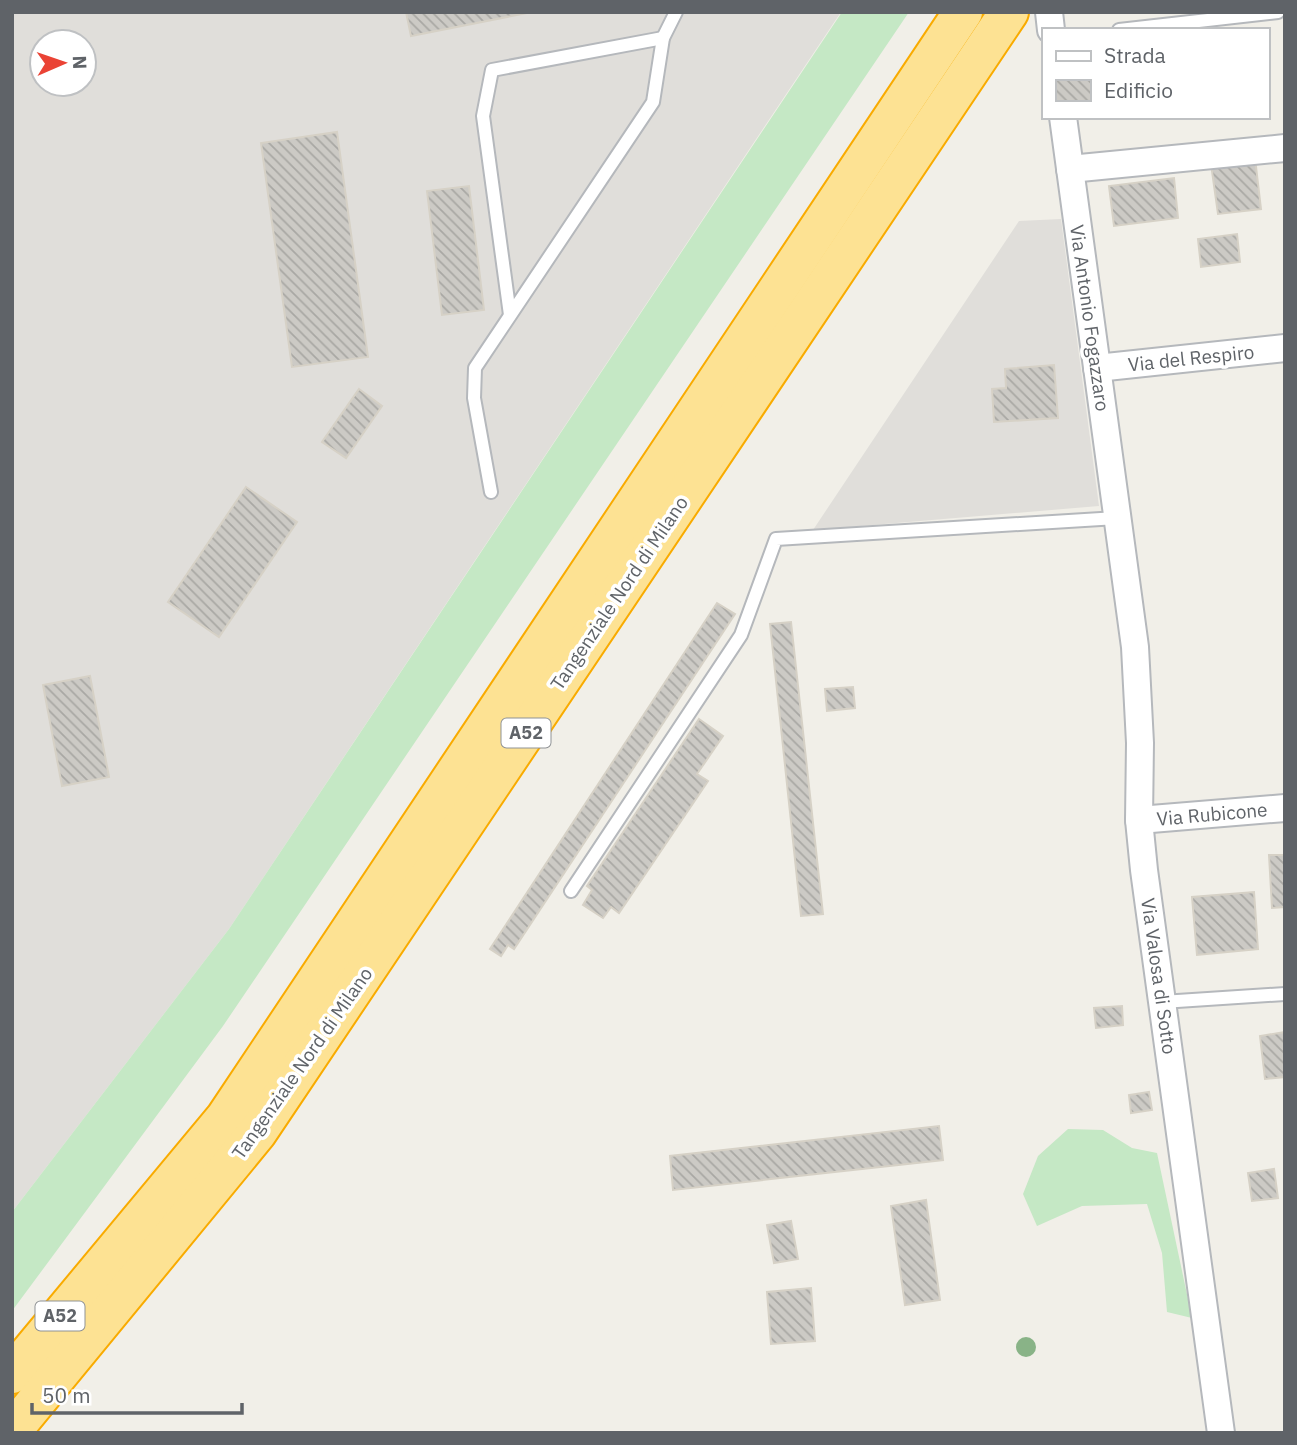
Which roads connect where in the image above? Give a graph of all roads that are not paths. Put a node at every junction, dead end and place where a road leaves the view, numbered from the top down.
1 (676, 12) edge
2 (963, 12) edge
3 (1009, 12) edge
4 (1278, 12) edge
5 (1137, 28) edge
6 (663, 38) junction
7 (1063, 119) edge
8 (1285, 148) edge
9 (1070, 169) junction
10 (510, 315) junction
11 (1285, 348) edge
12 (1097, 368) junction
13 (491, 492) dead end
14 (1117, 518) junction
15 (1285, 808) edge
16 (1139, 820) junction
17 (571, 891) dead end
18 (1285, 995) edge
19 (1162, 1002) junction
20 (12, 1374) edge
21 (12, 1431) edge
22 (1221, 1433) edge

1 - 6 lane
2 - 20 highway, Tangenziale Nord di Milano / A52
3 - 21 highway, Tangenziale Nord di Milano / A52
4 - 5 lane
6 - 10 lane
6 - 10 lane
7 - 9 street, Via Antonio Fogazzaro
8 - 9 street
9 - 12 street, Via Antonio Fogazzaro
10 - 13 lane
11 - 12 street, Via del Respiro
12 - 14 street, Via Antonio Fogazzaro
14 - 16 street, Via Valosa di Sotto
14 - 17 lane
15 - 16 street, Via Rubicone
16 - 19 street, Via Valosa di Sotto
18 - 19 lane
19 - 22 street, Via Valosa di Sotto

